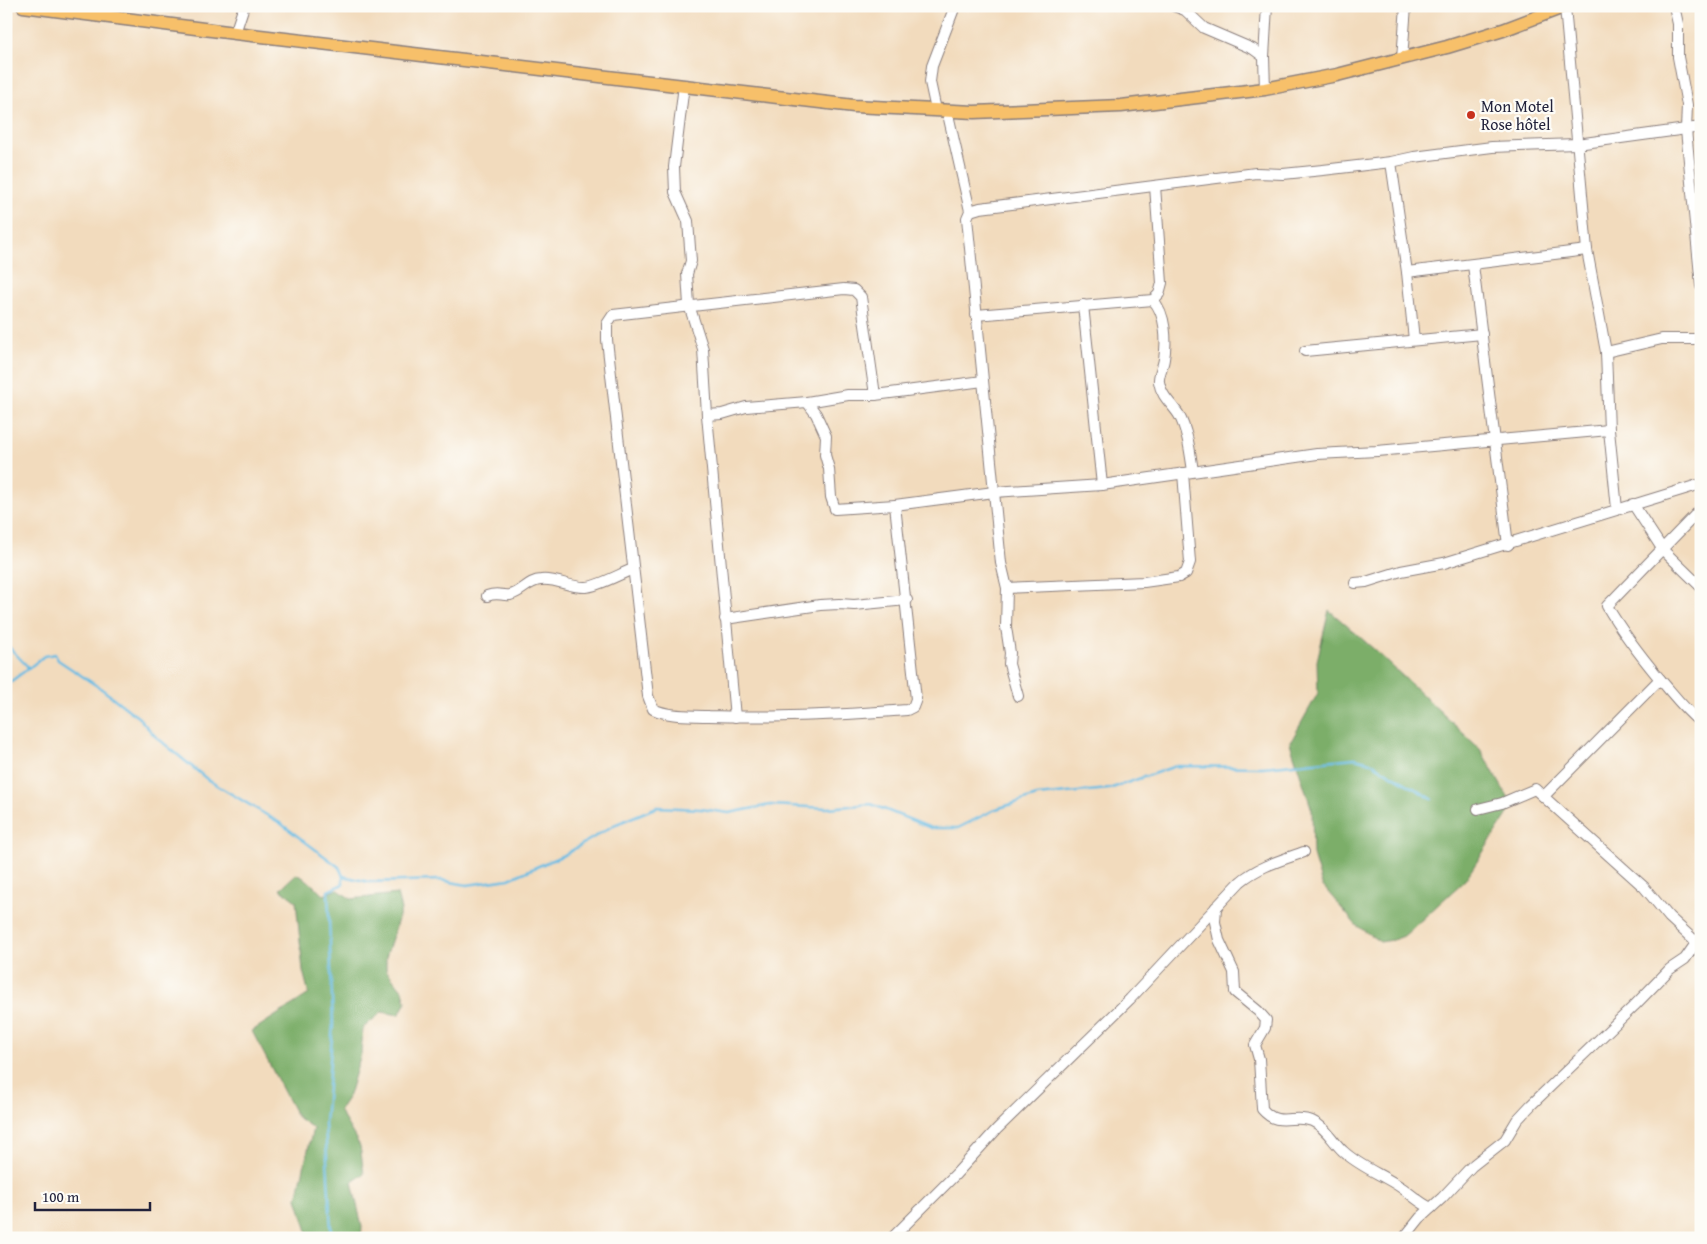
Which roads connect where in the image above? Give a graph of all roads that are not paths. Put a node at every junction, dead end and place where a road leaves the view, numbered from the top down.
1 (23, 6) edge
2 (244, 6) edge
3 (955, 6) edge
4 (1174, 6) edge
5 (1267, 6) edge
6 (1406, 6) edge
7 (1565, 6) edge
8 (1674, 6) edge
9 (41, 7) edge
10 (235, 33) junction
11 (1264, 57) junction
12 (1402, 59) junction
13 (684, 85) junction
14 (1266, 88) junction
15 (941, 110) junction
16 (1701, 128) edge
17 (1686, 130) junction
18 (1577, 144) junction
19 (1391, 162) junction
20 (1155, 186) junction
21 (970, 211) junction
22 (1587, 250) junction
23 (1473, 265) junction
24 (1407, 272) junction
25 (1701, 286) edge
26 (1153, 300) junction
27 (689, 305) junction
28 (1083, 305) junction
29 (976, 315) junction
30 (1482, 334) junction
31 (1701, 339) edge
32 (1414, 340) junction
33 (1305, 351) dead end
34 (1606, 352) junction
35 (983, 381) junction
36 (875, 395) junction
37 (807, 402) junction
38 (707, 415) junction
39 (1609, 430) junction
40 (1496, 440) junction
41 (1188, 472) junction
42 (1701, 484) edge
43 (1102, 485) junction
44 (994, 492) junction
45 (1633, 504) junction
46 (895, 505) junction
47 (1617, 509) junction
48 (1701, 510) edge
49 (1508, 545) junction
50 (1663, 550) junction
51 (633, 569) junction
52 (1354, 583) dead end
53 (1701, 587) edge
54 (1007, 588) junction
55 (487, 596) dead end
56 (906, 600) junction
57 (726, 619) junction
58 (1660, 679) junction
59 (1018, 696) dead end
60 (735, 717) junction
61 (1701, 723) edge
62 (1544, 796) junction
63 (1478, 809) dead end
64 (1304, 852) dead end
65 (1216, 907) junction
66 (1698, 939) edge
67 (1430, 1208) junction
68 (892, 1238) edge
69 (1404, 1238) edge

1 - 9 main road
2 - 10 street
3 - 15 street
4 - 11 street
5 - 11 street
6 - 12 street
7 - 12 main road
7 - 18 street
8 - 17 street
9 - 10 main road
10 - 13 main road
11 - 14 street
12 - 14 main road
13 - 15 main road
13 - 27 street
14 - 15 main road
15 - 21 street
16 - 17 street
17 - 18 street
17 - 25 street
18 - 19 street
18 - 22 street
19 - 20 street
19 - 24 street
20 - 21 street
20 - 26 street
21 - 29 street
22 - 23 street
22 - 34 street
23 - 24 street
23 - 30 street
24 - 32 street
26 - 28 street
26 - 41 street
27 - 36 street
27 - 38 street
27 - 51 street
28 - 29 street
28 - 43 street
29 - 35 street
30 - 32 street
30 - 40 street
31 - 34 street
32 - 33 street
34 - 39 street
35 - 36 street
35 - 44 street
36 - 37 street
37 - 38 street
37 - 46 street
38 - 57 street
39 - 40 street
39 - 47 street
40 - 41 street
40 - 49 street
41 - 43 street
41 - 54 street
42 - 45 street
43 - 44 street
44 - 46 street
44 - 54 street
45 - 47 street
45 - 50 street
46 - 56 street
47 - 49 street
48 - 50 street
49 - 52 street
50 - 53 street
50 - 58 street
51 - 55 street
51 - 60 street
54 - 59 street
56 - 57 street
56 - 60 street
57 - 60 street
58 - 61 street
58 - 62 street
62 - 63 street
62 - 66 street
64 - 65 street
65 - 67 street
65 - 68 street
66 - 67 street
67 - 69 street

